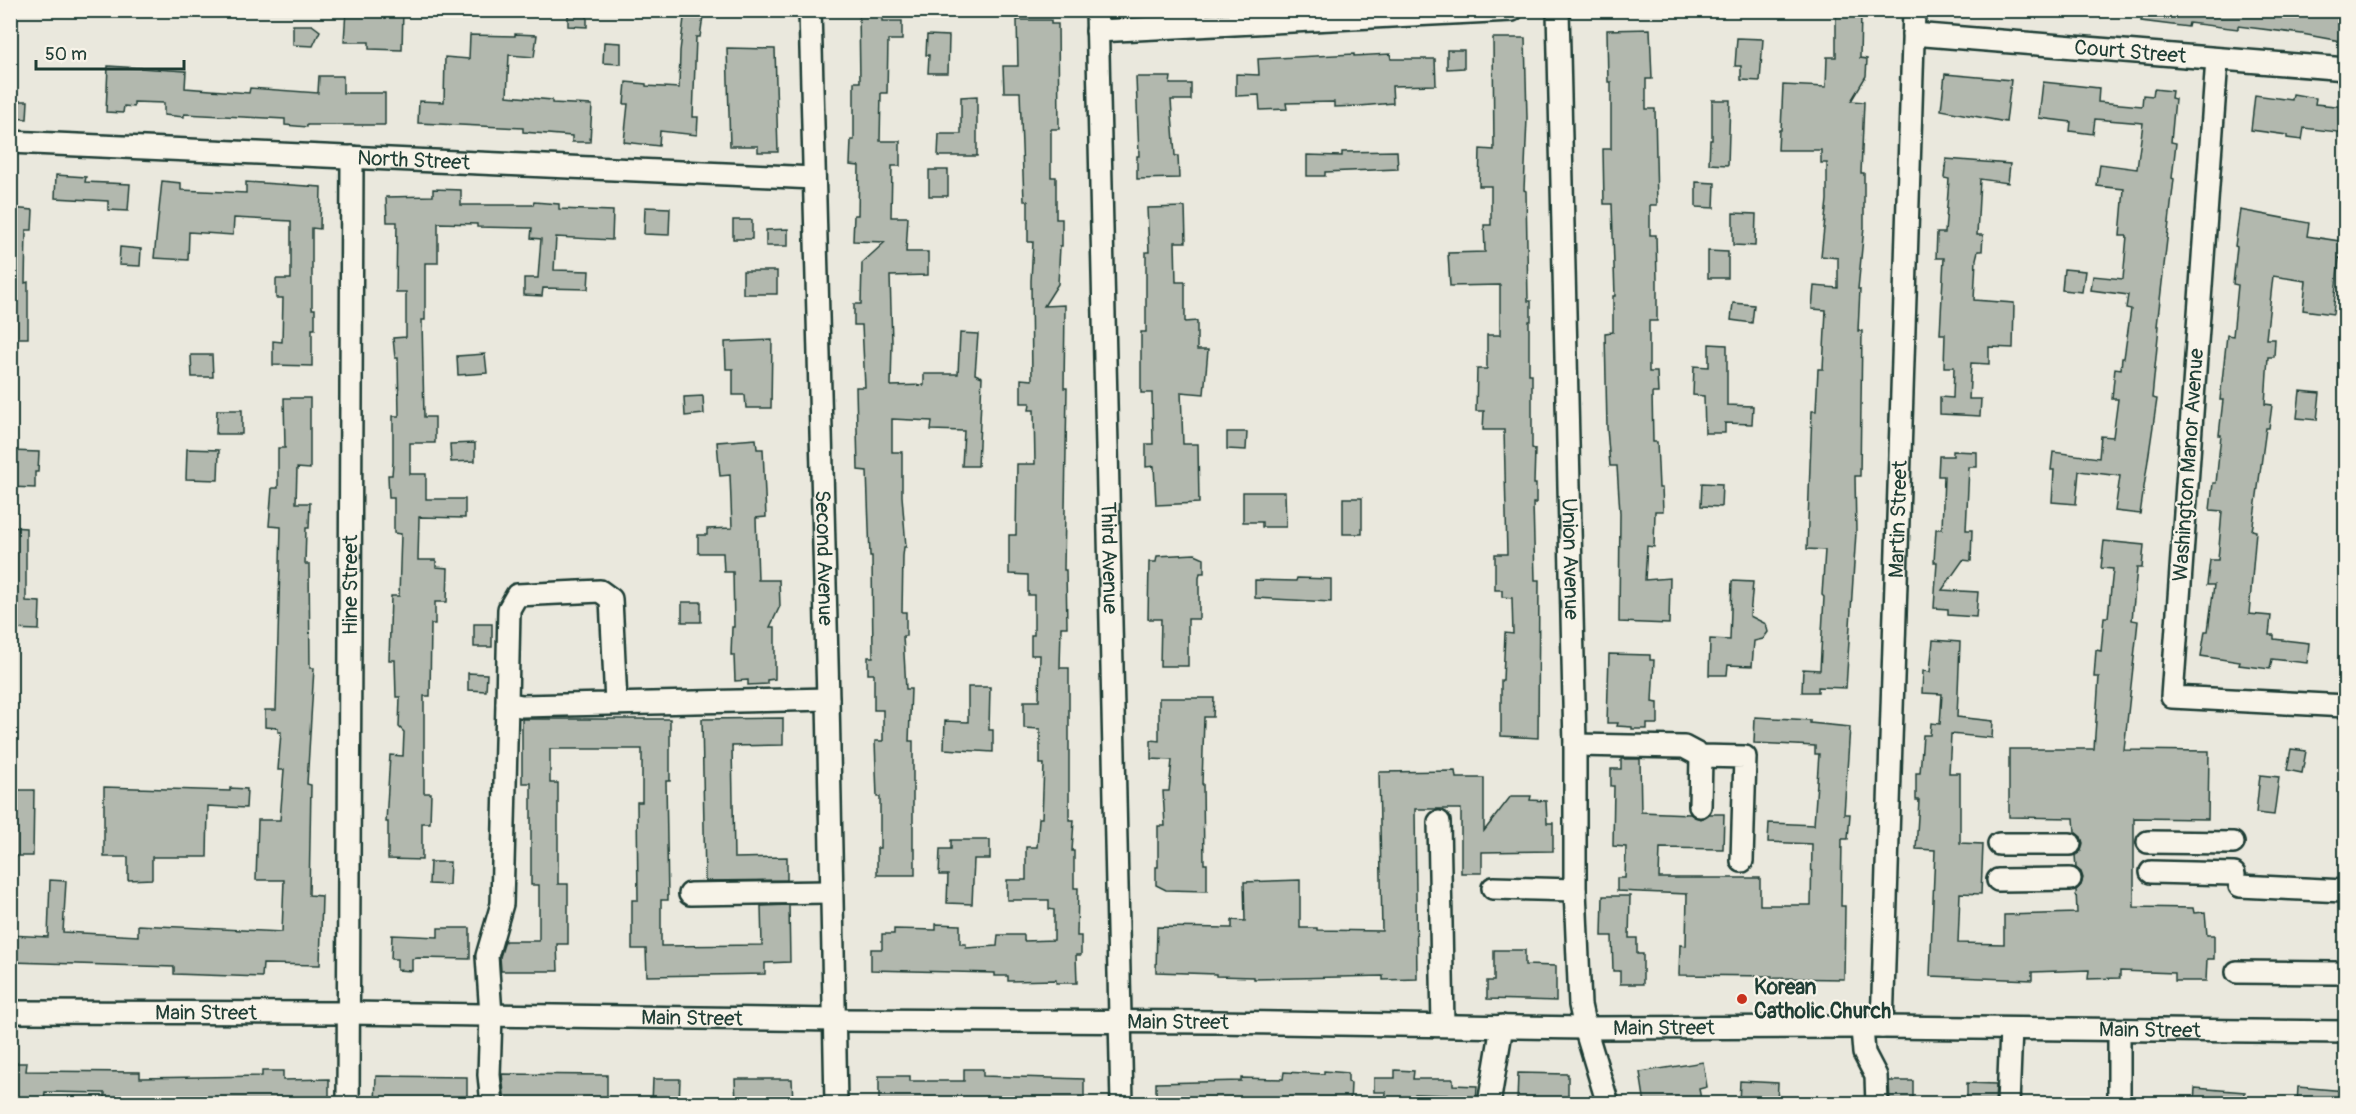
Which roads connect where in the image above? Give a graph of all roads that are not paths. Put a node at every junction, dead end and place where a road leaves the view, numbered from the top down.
1 (810, 10) edge
2 (1512, 10) edge
3 (1558, 10) edge
4 (1914, 10) edge
5 (1097, 21) edge
6 (1913, 34) junction
7 (2217, 59) junction
8 (2346, 69) edge
9 (10, 142) edge
10 (352, 157) junction
11 (814, 178) junction
12 (828, 699) junction
13 (507, 703) junction
14 (616, 703) junction
15 (2346, 706) edge
16 (1575, 745) junction
17 (1701, 756) junction
18 (1700, 806) dead end
19 (1439, 822) dead end
20 (2148, 842) dead end
21 (2234, 843) dead end
22 (1999, 844) dead end
23 (2070, 844) dead end
24 (1742, 861) dead end
25 (2151, 872) dead end
26 (2070, 879) dead end
27 (1998, 880) dead end
28 (1493, 888) dead end
29 (1575, 890) junction
30 (830, 891) junction
31 (2344, 891) dead end
32 (690, 894) dead end
33 (2236, 972) dead end
34 (2336, 974) dead end
35 (10, 1012) edge
36 (349, 1013) junction
37 (490, 1015) junction
38 (834, 1020) junction
39 (1119, 1021) junction
40 (1443, 1025) junction
41 (1502, 1026) junction
42 (1585, 1028) junction
43 (1872, 1028) junction
44 (2011, 1029) junction
45 (2119, 1030) junction
46 (2346, 1032) edge
47 (348, 1104) edge
48 (492, 1104) edge
49 (836, 1104) edge
50 (1122, 1104) edge
51 (1489, 1104) edge
52 (1608, 1104) edge
53 (1877, 1104) edge
54 (2008, 1104) edge
55 (2120, 1104) edge

1 - 11 street, Second Avenue
2 - 5 street
3 - 16 street, Union Avenue
4 - 6 street, Martin Street
5 - 39 street, Third Avenue
6 - 7 street, Court Street
6 - 43 street, Martin Street
7 - 8 street, Court Street
7 - 15 street, Washington Manor Avenue
9 - 10 street, North Street
10 - 11 street, North Street
10 - 36 street, Hine Street
11 - 12 street, Second Avenue
12 - 14 street
12 - 30 street, Second Avenue
13 - 14 street
13 - 14 street
13 - 37 street
16 - 17 street
16 - 29 street, Union Avenue
17 - 18 street
17 - 24 street
19 - 40 street
20 - 21 street
22 - 23 street
25 - 31 street
26 - 27 street
28 - 29 street
29 - 42 street, Union Avenue
30 - 32 street
30 - 38 street, Second Avenue
33 - 34 street
35 - 36 street, Main Street
36 - 37 street, Main Street
36 - 47 street, Hine Street
37 - 38 street, Main Street
37 - 48 street
38 - 39 street, Main Street
38 - 49 street, Second Avenue
39 - 40 street, Main Street
39 - 50 street, Third Avenue
40 - 41 street, Main Street
41 - 42 street, Main Street
41 - 51 street
42 - 43 street, Main Street
42 - 52 street, Union Avenue
43 - 44 street, Main Street
43 - 53 street, Martin Street
44 - 45 street, Main Street
44 - 54 street
45 - 46 street, Main Street
45 - 55 street

